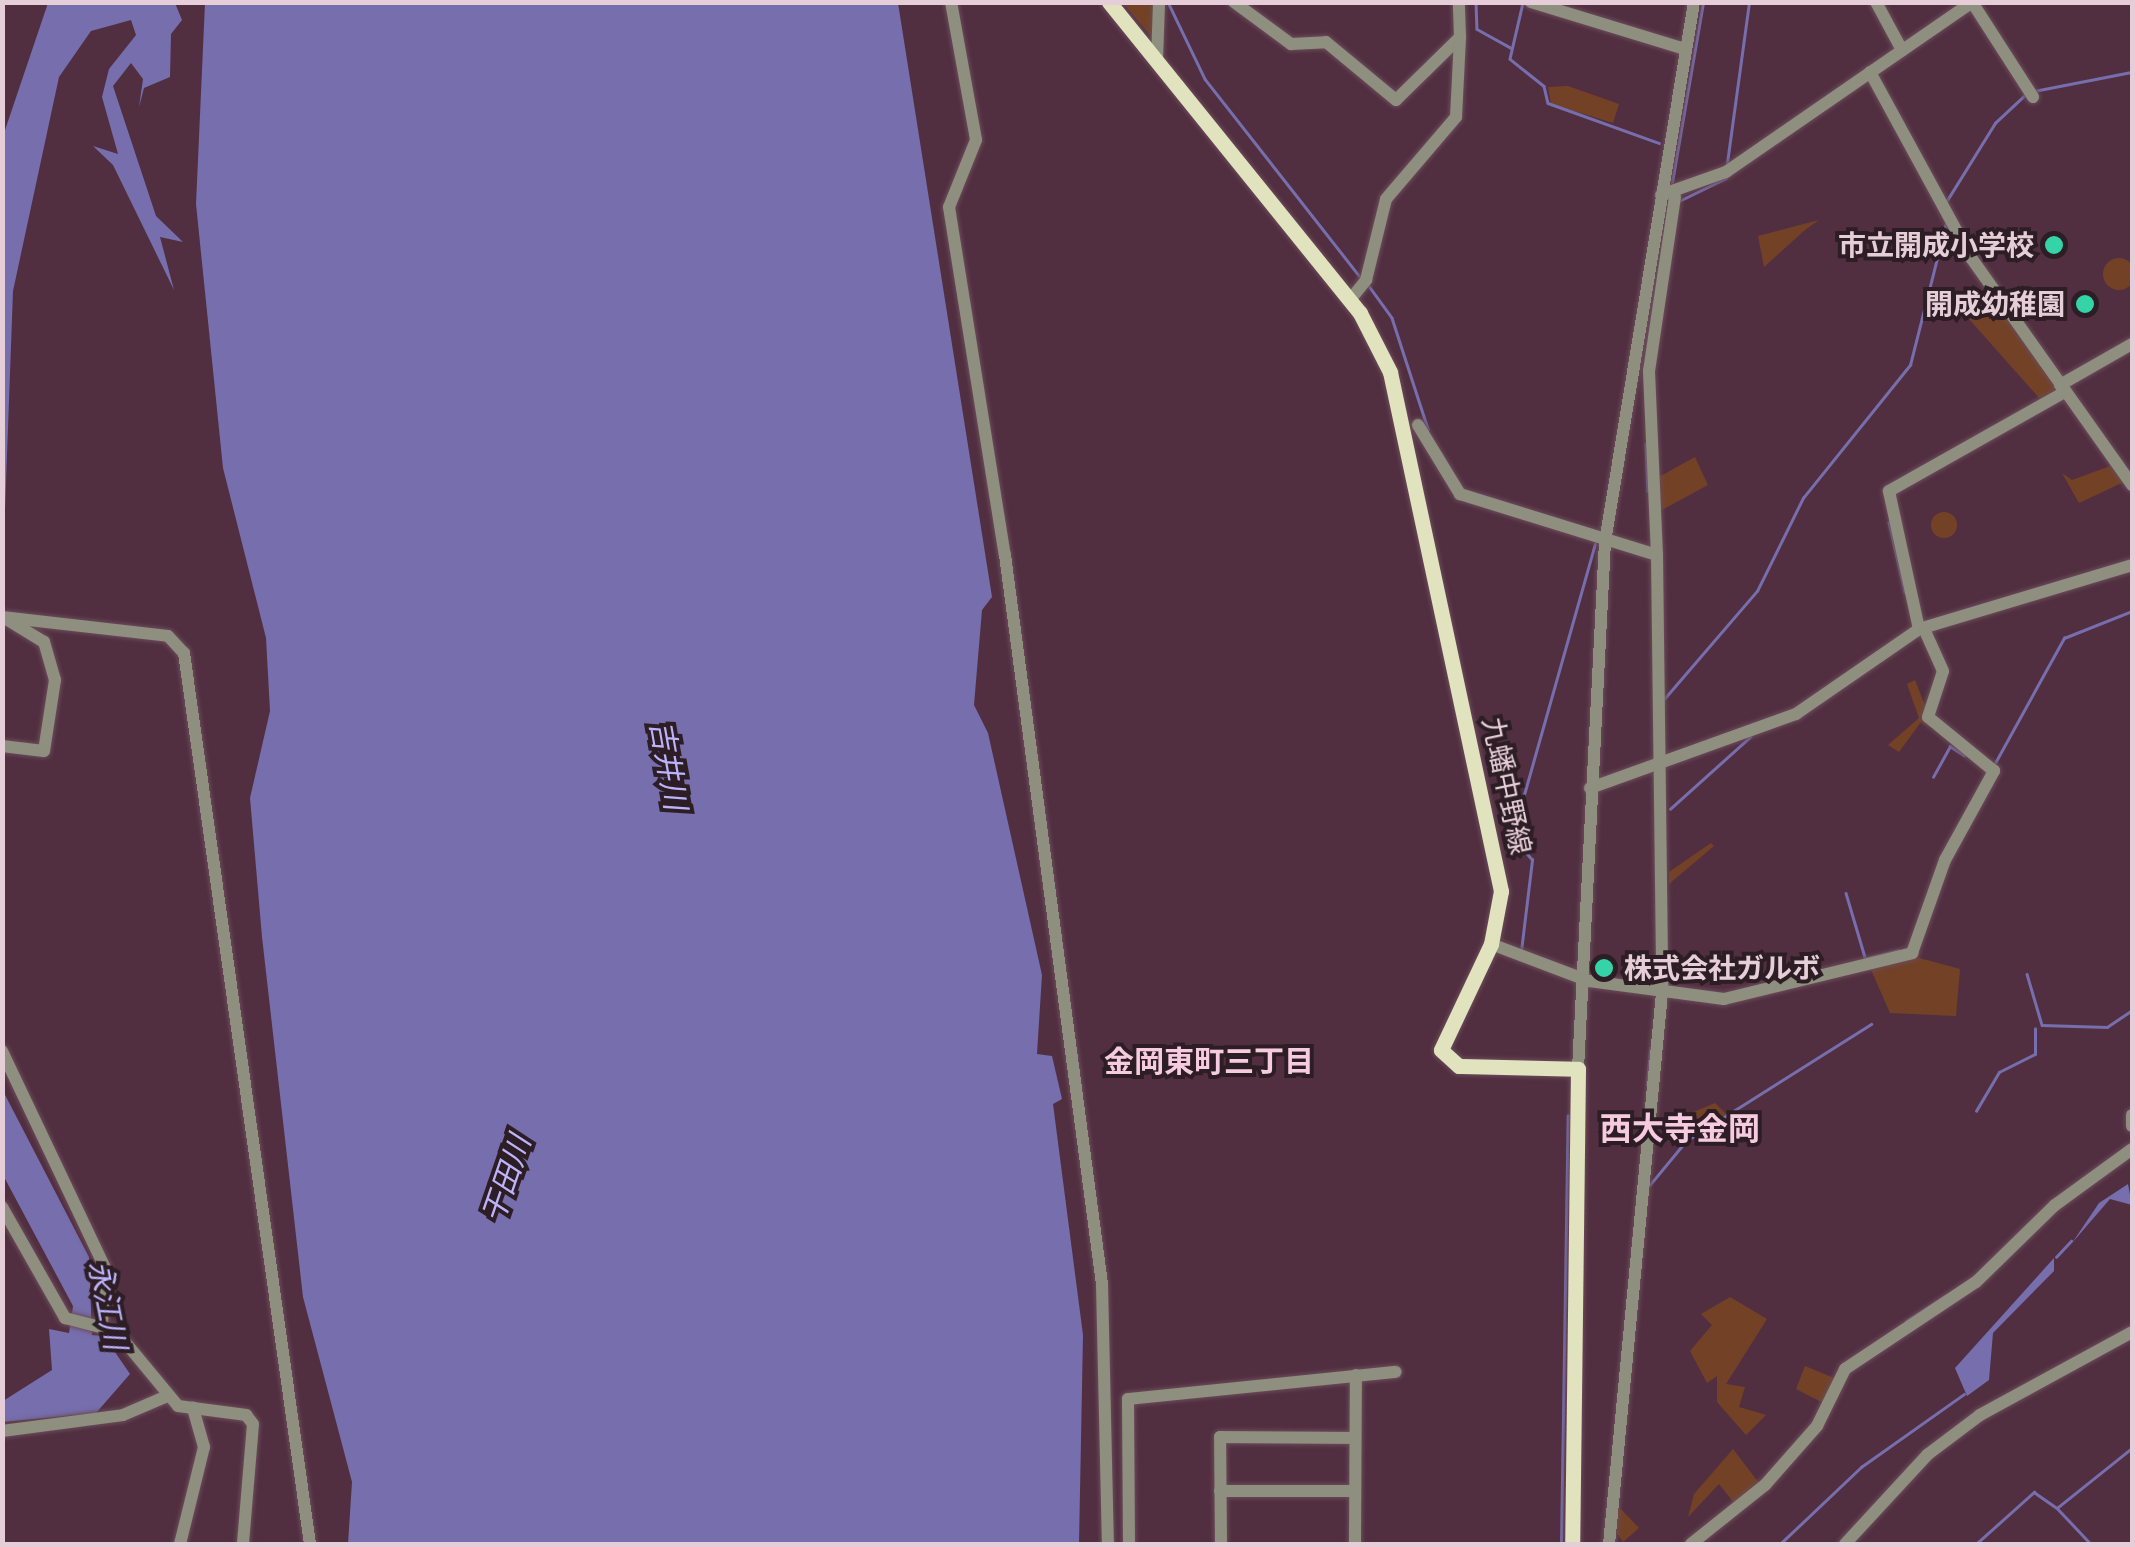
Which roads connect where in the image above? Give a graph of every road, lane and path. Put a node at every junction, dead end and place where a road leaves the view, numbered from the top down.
1 (951, 2) edge
2 (1110, 2) edge
3 (1158, 2) edge
4 (1234, 2) edge
5 (1459, 2) edge
6 (1531, 2) edge
7 (1694, 2) edge
8 (1876, 2) edge
9 (1974, 5) edge
10 (1460, 37) junction
11 (1685, 49) junction
12 (1902, 50) junction
13 (1157, 60) junction
14 (1872, 76) junction
15 (2031, 94) dead end
16 (1671, 198) junction
17 (1350, 300) junction
18 (2132, 344) edge
19 (2063, 388) junction
20 (1418, 425) dead end
21 (2132, 485) edge
22 (1605, 542) junction
23 (1654, 555) junction
24 (2132, 565) edge
25 (4, 617) edge
26 (1922, 630) junction
27 (2, 746) edge
28 (1661, 761) junction
29 (1590, 788) junction
30 (1491, 944) junction
31 (1582, 978) junction
32 (1658, 992) junction
33 (2, 1051) edge
34 (1578, 1069) junction
35 (2132, 1114) edge
36 (2132, 1126) edge
37 (2132, 1149) edge
38 (2, 1207) edge
39 (98, 1323) junction
40 (2132, 1332) edge
41 (1396, 1372) dead end
42 (1356, 1376) junction
43 (165, 1397) junction
44 (192, 1408) junction
45 (2, 1431) edge
46 (1356, 1438) junction
47 (1220, 1491) junction
48 (1355, 1491) junction
49 (180, 1544) edge
50 (243, 1544) edge
51 (310, 1544) edge
52 (1108, 1544) edge
53 (1129, 1544) edge
54 (1221, 1544) edge
55 (1355, 1544) edge
56 (1572, 1544) edge
57 (1609, 1544) edge
58 (1691, 1544) edge
59 (1847, 1544) edge

1 - 52 street
2 - 13 main road, 九蟠中野線
3 - 13 street
4 - 10 street
5 - 10 street
6 - 11 street
7 - 11 street
8 - 12 street
9 - 12 street
9 - 15 street
10 - 17 street
11 - 16 street
12 - 14 street
13 - 17 main road, 九蟠中野線
14 - 16 street
14 - 19 street
16 - 22 street
16 - 23 street
17 - 30 main road, 九蟠中野線
18 - 19 street
19 - 21 street
19 - 26 street
20 - 22 street
22 - 23 street
22 - 29 street
23 - 28 street
24 - 26 street
25 - 27 street
25 - 51 street
26 - 28 street
26 - 32 street
28 - 29 street
28 - 32 street
29 - 31 street
30 - 31 street
30 - 34 main road, 九蟠中野線
31 - 32 street
31 - 34 street
32 - 57 street
33 - 39 street
34 - 56 main road
35 - 36 street
37 - 58 street
38 - 39 street
39 - 43 street
40 - 59 street
41 - 42 street
42 - 46 street
42 - 53 street
43 - 44 street
43 - 45 street
44 - 49 street
44 - 50 street
46 - 47 street
46 - 48 street
47 - 48 street
47 - 54 street
48 - 55 street

